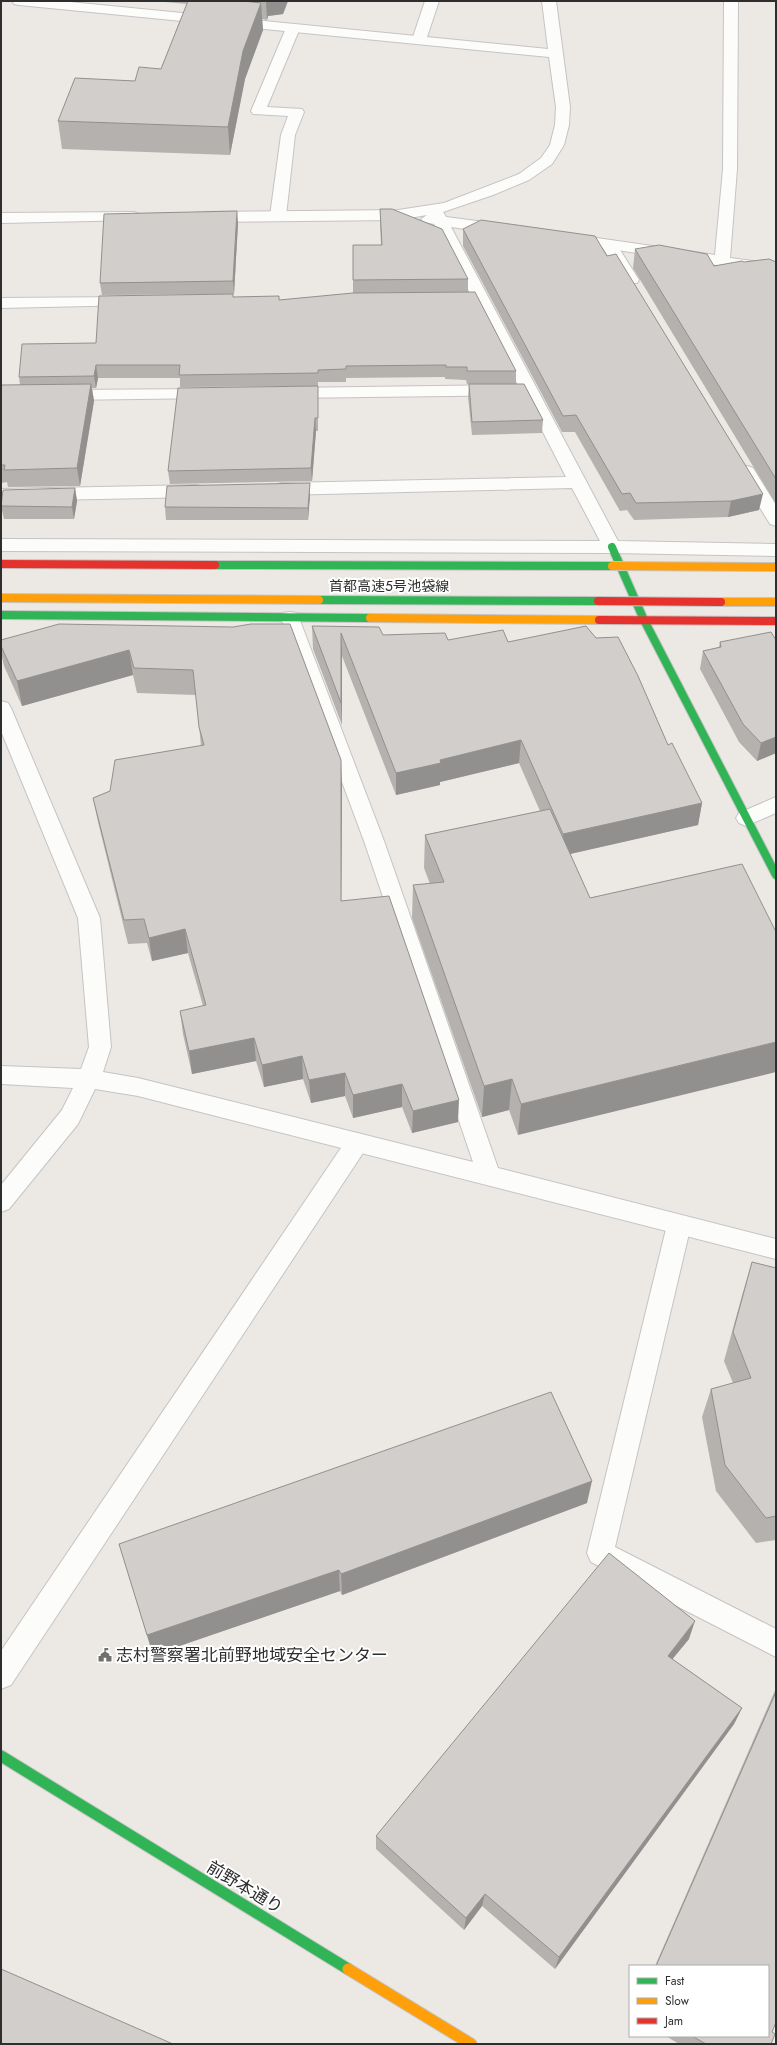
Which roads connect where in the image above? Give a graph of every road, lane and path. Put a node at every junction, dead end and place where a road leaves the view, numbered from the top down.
1 (19, 1) edge
2 (432, 1) edge
3 (549, 1) edge
4 (731, 1) edge
5 (293, 28) junction
6 (419, 40) junction
7 (556, 54) junction
8 (437, 215) junction
9 (278, 216) junction
10 (152, 217) edge
11 (191, 217) edge
12 (1, 218) edge
13 (517, 232) edge
14 (556, 237) edge
15 (610, 245) junction
16 (722, 261) junction
17 (776, 269) edge
18 (638, 292) edge
19 (145, 301) edge
20 (1, 303) edge
21 (528, 390) junction
22 (272, 393) edge
23 (224, 394) edge
24 (49, 396) edge
25 (740, 460) edge
26 (578, 482) junction
27 (262, 489) edge
28 (214, 490) edge
29 (1, 495) edge
30 (776, 520) edge
31 (1, 545) edge
32 (612, 547) junction
33 (776, 550) edge
34 (1, 564) edge
35 (776, 568) edge
36 (1, 598) edge
37 (776, 602) edge
38 (1, 615) edge
39 (290, 618) junction
40 (644, 620) junction
41 (776, 621) edge
42 (1, 708) edge
43 (776, 805) edge
44 (746, 818) junction
45 (776, 874) edge
46 (1, 1075) edge
47 (89, 1079) junction
48 (357, 1143) junction
49 (489, 1176) junction
50 (1, 1202) edge
51 (679, 1225) junction
52 (776, 1249) edge
53 (776, 1643) edge
54 (1, 1675) edge
55 (1, 1756) edge
56 (471, 2044) edge

1 - 5 street
2 - 6 street
3 - 7 street
4 - 16 street
5 - 6 street
5 - 9 street
6 - 7 street
7 - 8 street
8 - 9 street
8 - 13 street
8 - 21 street
9 - 11 street
10 - 12 street
14 - 15 street
15 - 16 street
15 - 18 street
16 - 17 street
19 - 20 street
21 - 22 street
21 - 26 street
23 - 24 street
25 - 30 street
26 - 27 street
26 - 32 street
28 - 29 street
31 - 32 street
32 - 33 street
32 - 40 main road
34 - 35 main road, 首都高速5号池袋線, bridge
36 - 37 main road, 首都高速5号池袋線, bridge
38 - 39 main road
39 - 40 main road
39 - 49 street
40 - 41 main road
40 - 44 main road
42 - 47 street
43 - 44 street
44 - 45 main road
46 - 47 street
47 - 48 street
47 - 50 street
48 - 49 street
48 - 54 street
49 - 51 street
51 - 52 street
51 - 53 street
55 - 56 main road, 前野本通り

